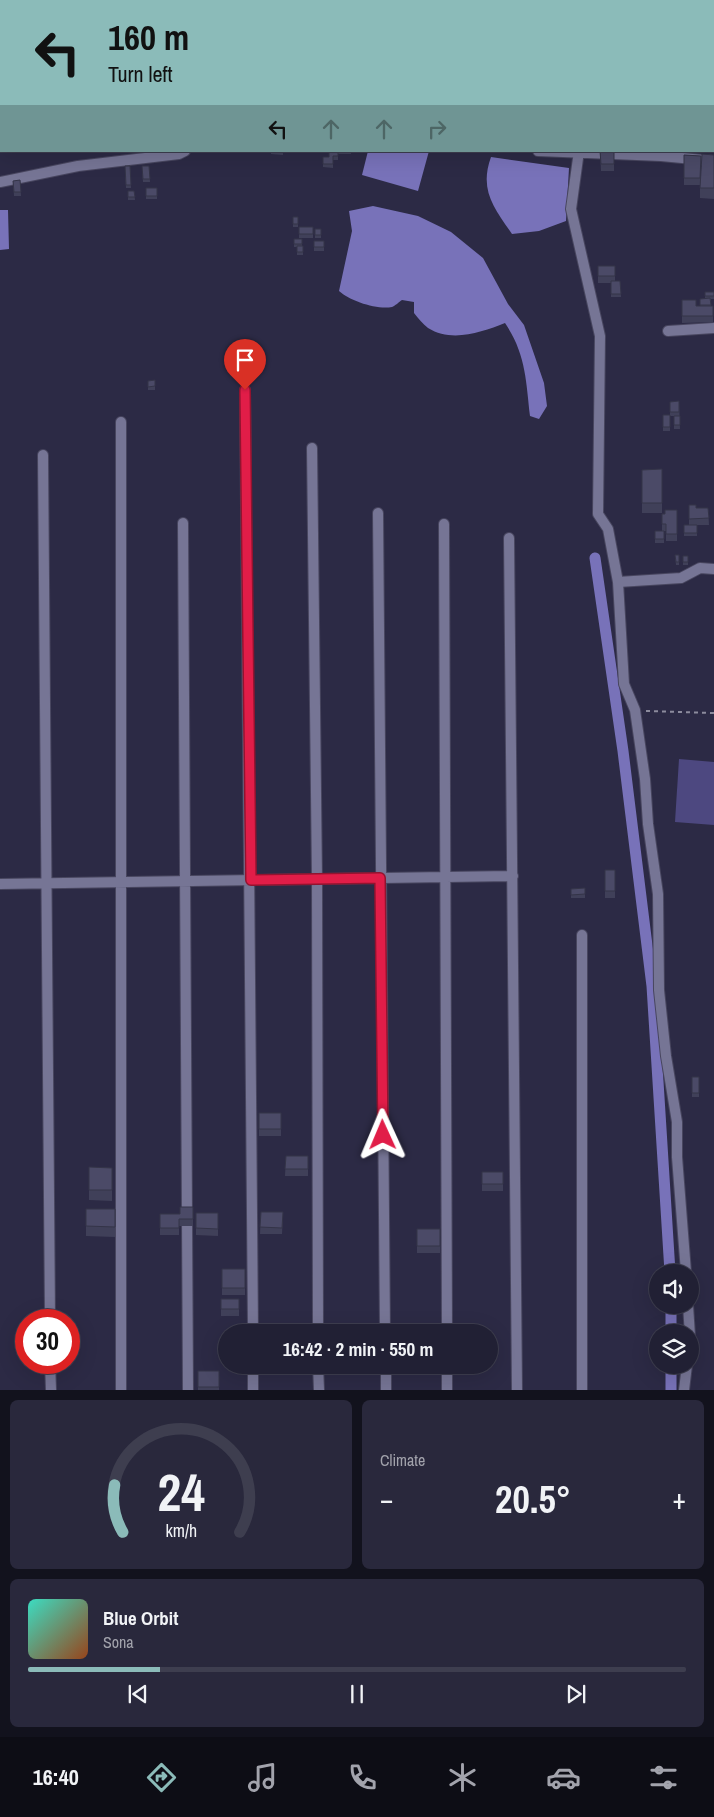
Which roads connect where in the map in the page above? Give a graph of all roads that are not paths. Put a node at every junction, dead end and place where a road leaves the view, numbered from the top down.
1 (183, 152) edge
2 (558, 152) edge
3 (578, 153) edge
4 (714, 161) edge
5 (0, 182) edge
6 (714, 328) edge
7 (668, 331) dead end
8 (245, 390) dead end
9 (120, 422) dead end
10 (312, 448) dead end
11 (43, 455) dead end
12 (378, 513) dead end
13 (183, 523) dead end
14 (444, 524) dead end
15 (509, 538) dead end
16 (714, 569) edge
17 (618, 582) junction
18 (513, 876) junction
19 (446, 877) junction
20 (380, 878) junction
21 (317, 879) junction
22 (251, 880) junction
23 (186, 881) junction
24 (120, 882) junction
25 (0, 884) edge
26 (48, 884) junction
27 (582, 935) dead end
28 (685, 1264) edge
29 (50, 1309) edge
30 (253, 1324) edge
31 (318, 1324) edge
32 (386, 1324) edge
33 (447, 1324) edge
34 (50, 1374) edge
35 (253, 1374) edge
36 (318, 1374) edge
37 (386, 1374) edge
38 (447, 1374) edge
39 (686, 1374) edge
40 (51, 1390) edge
41 (120, 1390) edge
42 (188, 1390) edge
43 (253, 1390) edge
44 (318, 1390) edge
45 (386, 1390) edge
46 (447, 1390) edge
47 (517, 1390) edge
48 (582, 1390) edge
49 (684, 1390) edge

1 - 5 street
2 - 3 street
3 - 4 street
3 - 17 street
6 - 7 street
8 - 22 street
9 - 24 street
10 - 21 street
11 - 26 street
12 - 20 street
13 - 23 street
14 - 19 street
15 - 18 street
16 - 17 street
17 - 28 street
18 - 19 street
18 - 47 street
19 - 20 street
19 - 33 street
20 - 21 street
20 - 32 street
21 - 22 street
21 - 31 street
22 - 23 street
22 - 30 street
23 - 24 street
23 - 42 street
24 - 26 street
24 - 41 street
25 - 26 street
26 - 29 street
27 - 48 street
34 - 40 street
35 - 43 street
36 - 44 street
37 - 45 street
38 - 46 street
39 - 49 street

